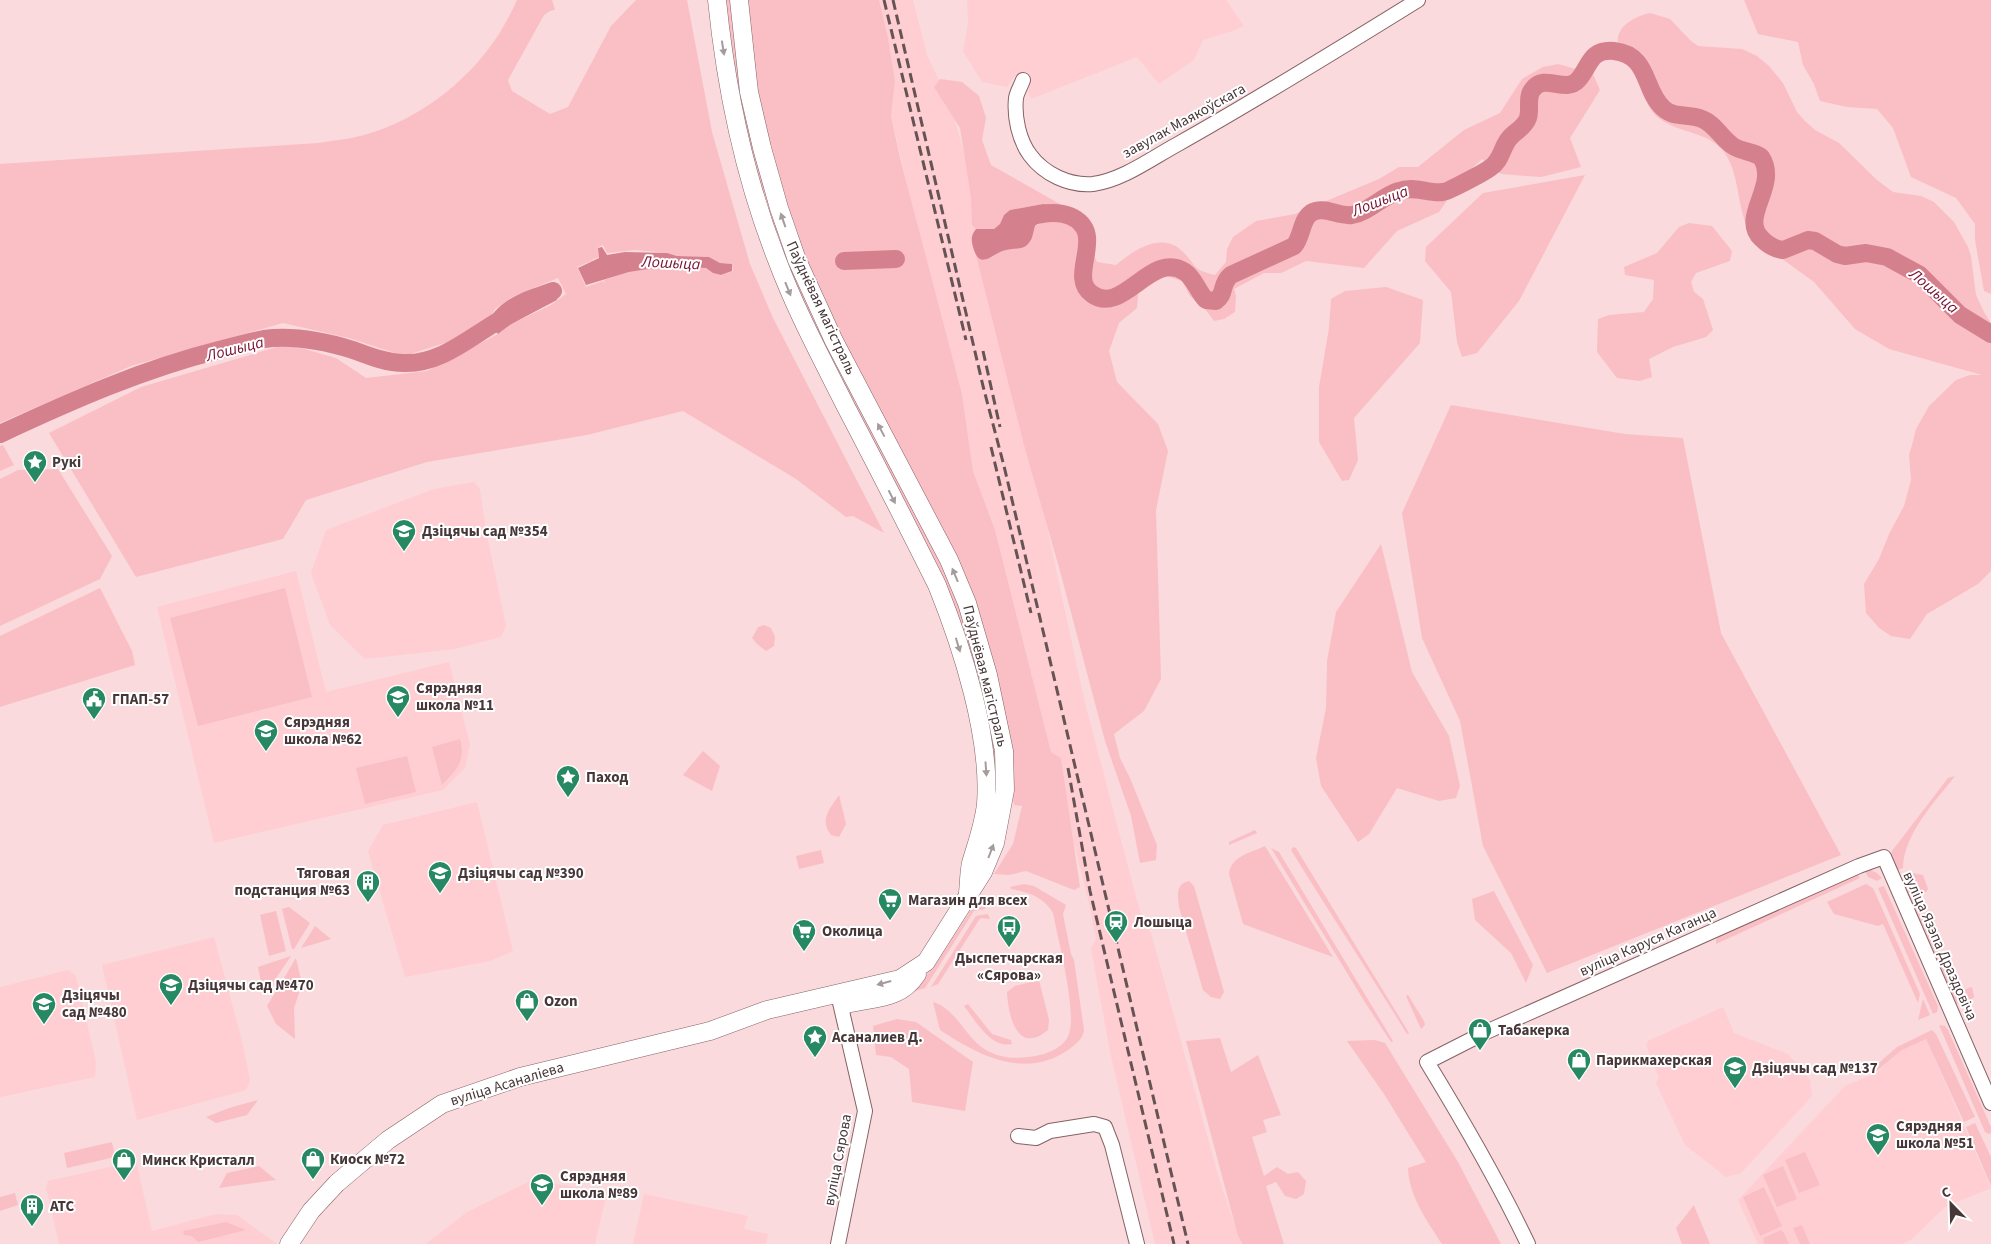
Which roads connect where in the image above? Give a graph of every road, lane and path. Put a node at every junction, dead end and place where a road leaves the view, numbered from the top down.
1 (717, 0) edge
2 (739, 0) edge
3 (1418, 0) edge
4 (1023, 80) dead end
5 (1884, 857) joint
6 (968, 894) junction
7 (839, 1000) junction
8 (1991, 1103) edge
9 (1018, 1136) dead end
10 (289, 1244) edge
11 (838, 1244) edge
12 (1137, 1244) edge
13 (1528, 1244) edge

1 -> 6 main road, Паўднёвая магістраль
6 -> 2 main road, Паўднёвая магістраль
3 - 4 street, завулак Маякоўскага
5 - 8 street, вуліца Язэпа Драздовіча
5 - 13 street, вуліца Каруся Каганца
6 - 7 main road, вуліца Асаналіева
7 - 10 main road, вуліца Асаналіева
7 - 11 street, вуліца Сярова
9 - 12 street

